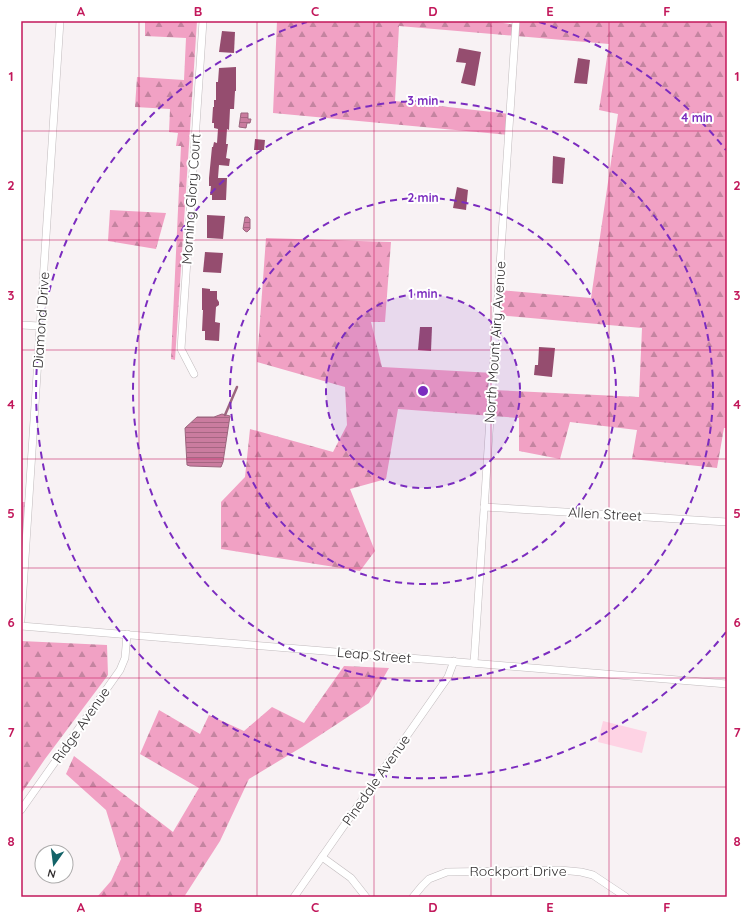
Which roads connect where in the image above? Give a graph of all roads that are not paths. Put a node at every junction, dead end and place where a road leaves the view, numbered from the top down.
1 (60, 21) edge
2 (203, 21) edge
3 (516, 21) edge
4 (21, 325) edge
5 (40, 326) junction
6 (194, 374) dead end
7 (484, 507) junction
8 (727, 522) edge
9 (21, 620) edge
10 (21, 626) edge
11 (127, 634) junction
12 (454, 661) junction
13 (474, 663) junction
14 (727, 684) edge
15 (21, 810) edge
16 (322, 857) junction
17 (294, 897) edge
18 (366, 897) edge
19 (414, 897) edge
20 (625, 897) edge

1 - 5 street, Diamond Drive
2 - 6 street, Morning Glory Court
3 - 7 street, North Mount Airy Avenue
4 - 5 street
5 - 9 street, Diamond Drive
7 - 8 street, Allen Street
7 - 13 street, North Mount Airy Avenue
10 - 11 street, Leap Street
11 - 12 street, Leap Street
11 - 15 street, Ridge Avenue
12 - 13 street, Leap Street
12 - 16 street, Pinedale Avenue
13 - 14 street, Leap Street
16 - 17 street, Pinedale Avenue
16 - 18 street
19 - 20 street, Rockport Drive

